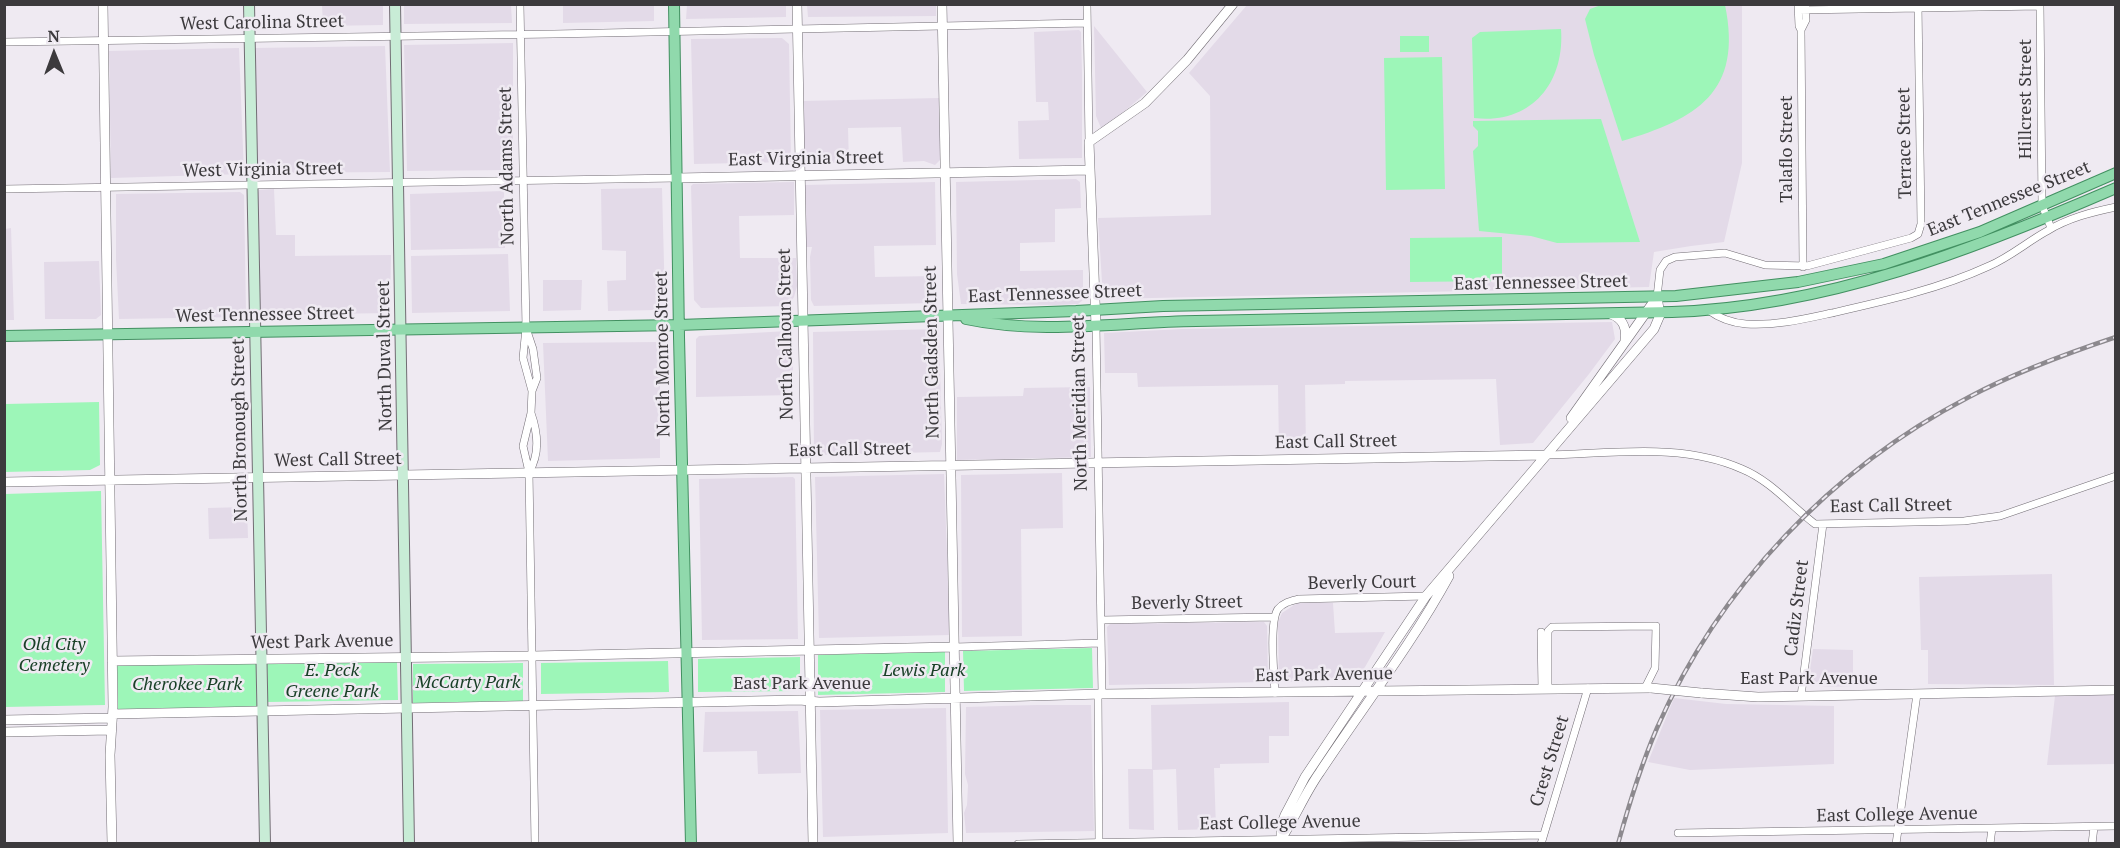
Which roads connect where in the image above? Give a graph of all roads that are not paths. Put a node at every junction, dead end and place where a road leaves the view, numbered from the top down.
1 (103, 4) edge
2 (249, 4) edge
3 (395, 4) edge
4 (520, 4) edge
5 (674, 4) edge
6 (797, 4) edge
7 (942, 4) edge
8 (1087, 4) edge
9 (1233, 4) edge
10 (2040, 5) edge
11 (1918, 6) edge
12 (1803, 7) edge
13 (1087, 23) junction
14 (942, 26) junction
15 (797, 29) junction
16 (674, 32) junction
17 (520, 35) junction
18 (396, 36) junction
19 (249, 38) junction
20 (103, 40) junction
21 (4, 42) edge
22 (1089, 141) junction
23 (1090, 170) junction
24 (945, 173) junction
25 (2115, 173) edge
26 (800, 176) junction
27 (677, 178) junction
28 (522, 180) junction
29 (399, 182) junction
30 (252, 185) junction
31 (105, 188) junction
32 (2115, 188) edge
33 (4, 189) edge
34 (2070, 193) junction
35 (2042, 205) junction
36 (2115, 207) edge
37 (2079, 210) junction
38 (2049, 223) junction
39 (1803, 267) junction
40 (1657, 297) junction
41 (1390, 302) junction
42 (1223, 305) junction
43 (1095, 310) junction
44 (1708, 310) junction
45 (1646, 312) junction
46 (1660, 312) junction
47 (1609, 313) junction
48 (948, 315) junction
49 (1390, 317) junction
50 (1223, 320) junction
51 (803, 321) junction
52 (679, 325) junction
53 (1096, 326) junction
54 (526, 328) junction
55 (402, 329) junction
56 (255, 331) junction
57 (108, 334) junction
58 (4, 336) edge
59 (1625, 342) junction
60 (532, 391) junction
61 (531, 413) junction
62 (1546, 455) junction
63 (1098, 462) junction
64 (951, 465) junction
65 (806, 467) junction
66 (682, 470) junction
67 (529, 472) junction
68 (404, 476) junction
69 (2115, 477) edge
70 (258, 478) junction
71 (110, 480) junction
72 (4, 482) edge
73 (1823, 524) junction
74 (1456, 563) junction
75 (1426, 597) junction
76 (1274, 617) junction
77 (1101, 620) junction
78 (1541, 632) dead end
79 (1101, 643) junction
80 (954, 647) junction
81 (809, 650) junction
82 (686, 653) junction
83 (532, 656) junction
84 (407, 657) junction
85 (261, 659) junction
86 (112, 661) junction
87 (1588, 688) junction
88 (1648, 688) junction
89 (1545, 689) junction
90 (2115, 690) edge
91 (1374, 691) junction
92 (1360, 692) junction
93 (1275, 693) junction
94 (1100, 694) junction
95 (1917, 694) junction
96 (1801, 696) junction
97 (955, 699) junction
98 (810, 700) junction
99 (687, 702) junction
100 (532, 706) junction
101 (407, 708) junction
102 (262, 712) junction
103 (113, 716) junction
104 (50, 719) junction
105 (4, 720) edge
106 (111, 730) junction
107 (4, 732) edge
108 (51, 732) junction
109 (2115, 826) edge
110 (2094, 827) junction
111 (1992, 828) junction
112 (1898, 830) junction
113 (1678, 833) dead end
114 (1543, 835) junction
115 (1280, 841) edge
116 (112, 843) edge
117 (265, 843) edge
118 (409, 843) edge
119 (535, 843) edge
120 (691, 843) edge
121 (813, 843) edge
122 (958, 843) edge
123 (1018, 843) edge
124 (1099, 843) edge
125 (1541, 843) edge
126 (1896, 843) edge
127 (1990, 843) edge
128 (2092, 843) edge

1 - 20 street
2 - 19 main road, North Bronough Street
3 - 18 main road, North Duval Street
4 - 17 street, North Adams Street
5 - 16 main road, North Monroe Street
6 - 15 street, North Calhoun Street
7 - 14 street, North Gadsden Street
8 - 13 street, North Meridian Street
9 - 22 street
10 - 11 street
10 - 35 street, Hillcrest Street
11 - 12 street
11 - 39 street, Terrace Street
12 - 39 street, Talaflo Street
13 - 14 street, West Carolina Street
13 - 22 street, North Meridian Street
14 - 15 street, West Carolina Street
14 - 24 street, North Gadsden Street
15 - 16 street, West Carolina Street
15 - 26 street, North Calhoun Street
16 - 17 street, West Carolina Street
16 - 27 main road, North Monroe Street
17 - 18 street, West Carolina Street
17 - 28 street, North Adams Street
18 - 19 street, West Carolina Street
18 - 29 main road, North Duval Street
19 - 20 street, West Carolina Street
19 - 30 main road, North Bronough Street
20 - 21 street, West Carolina Street
20 - 31 street
22 - 23 street, North Meridian Street
23 - 24 street, East Virginia Street
23 - 43 street, North Meridian Street
24 - 26 street, East Virginia Street
24 - 48 street, North Gadsden Street
25 - 34 main road, East Tennessee Street
26 - 27 street, East Virginia Street
26 - 51 street, North Calhoun Street
27 - 28 street, East Virginia Street
27 - 52 main road, North Monroe Street
28 - 29 street, West Virginia Street
28 - 54 street, North Adams Street
29 - 30 street, West Virginia Street
29 - 55 main road, North Duval Street
30 - 31 street, West Virginia Street
30 - 56 main road, North Bronough Street
31 - 33 street, West Virginia Street
31 - 57 street
32 - 37 main road, East Tennessee Street
34 - 35 main road, East Tennessee Street
34 - 37 main road
35 - 38 street, Hillcrest Street
35 - 40 main road, East Tennessee Street
36 - 37 street
37 - 38 main road, East Tennessee Street
38 - 44 main road, East Tennessee Street
38 - 44 street, East Tennessee Street
39 - 40 street, Terrace Street
40 - 41 main road, East Tennessee Street
40 - 45 street
40 - 46 street
41 - 42 main road, East Tennessee Street
41 - 49 main road
42 - 43 main road, East Tennessee Street
42 - 50 main road
43 - 48 main road, East Tennessee Street
43 - 53 street, North Meridian Street
44 - 46 main road, East Tennessee Street
45 - 46 main road, East Tennessee Street
45 - 47 main road, East Tennessee Street
45 - 59 street
46 - 62 street
47 - 49 main road, East Tennessee Street
47 - 59 street
48 - 51 main road, East Tennessee Street
48 - 53 main road, East Tennessee Street
48 - 64 street, North Gadsden Street
49 - 50 main road, East Tennessee Street
50 - 53 main road, East Tennessee Street
51 - 52 main road, East Tennessee Street
51 - 65 street, North Calhoun Street
52 - 54 main road, East Tennessee Street
52 - 66 main road, North Monroe Street
53 - 63 street, North Meridian Street
54 - 55 main road, West Tennessee Street
54 - 60 street, North Adams Street
54 - 60 street, North Adams Street
55 - 56 main road, West Tennessee Street
55 - 68 main road, North Duval Street
56 - 57 main road, West Tennessee Street
56 - 70 main road, North Bronough Street
57 - 58 main road, West Tennessee Street
57 - 71 street
59 - 62 street
60 - 61 street, North Adams Street
61 - 67 street, North Adams Street
61 - 67 street, North Adams Street
62 - 63 street, East Call Street
62 - 73 street, East Call Street
62 - 74 street
63 - 64 street, East Call Street
63 - 77 street, North Meridian Street
64 - 65 street, East Call Street
64 - 80 street, North Gadsden Street
65 - 66 street, East Call Street
65 - 81 street, North Calhoun Street
66 - 67 street, East Call Street
66 - 82 main road, North Monroe Street
67 - 68 street, West Call Street
67 - 83 street, North Adams Street
68 - 70 street, West Call Street
68 - 84 main road, North Duval Street
69 - 73 street, East Call Street
70 - 71 street, West Call Street
70 - 85 main road, North Bronough Street
71 - 72 street, West Call Street
71 - 86 street
73 - 96 street, Cadiz Street
74 - 75 street
74 - 91 street
75 - 76 street, Beverly Court
75 - 92 street
76 - 77 street, Beverly Street
76 - 93 street
77 - 79 street, North Meridian Street
78 - 89 street
79 - 80 street, East Park Avenue
79 - 94 street, North Meridian Street
80 - 81 street, East Park Avenue
80 - 97 street, North Gadsden Street
81 - 82 street, East Park Avenue
81 - 98 street, North Calhoun Street
82 - 83 street, East Park Avenue
82 - 99 main road, North Monroe Street
83 - 84 street, West Park Avenue
83 - 100 street, North Adams Street
84 - 85 street, West Park Avenue
84 - 101 main road, North Duval Street
85 - 86 street, West Park Avenue
85 - 102 main road, North Bronough Street
86 - 103 street
87 - 88 street, East Park Avenue
87 - 89 street, East Park Avenue
87 - 114 street, Crest Street
88 - 89 street
88 - 96 street, East Park Avenue, bridge
89 - 91 street, East Park Avenue
90 - 95 street, East Park Avenue
91 - 92 street, East Park Avenue
91 - 115 street
92 - 93 street, East Park Avenue
92 - 115 street
93 - 94 street, East Park Avenue
94 - 97 street, East Park Avenue
94 - 124 street, North Meridian Street
95 - 96 street, East Park Avenue
95 - 112 street
97 - 98 street, East Park Avenue
97 - 122 street, North Gadsden Street
98 - 99 street, East Park Avenue
98 - 121 street, North Calhoun Street
99 - 100 street, East Park Avenue
99 - 120 main road, North Monroe Street
100 - 101 street
100 - 119 street, North Adams Street
101 - 102 street
101 - 118 main road, North Duval Street
102 - 103 street
102 - 117 main road, North Bronough Street
103 - 104 street
103 - 106 street
104 - 105 street
104 - 108 street
106 - 108 street
106 - 116 street
107 - 108 street
109 - 110 street, East College Avenue
110 - 111 street, East College Avenue
110 - 128 street
111 - 112 street, East College Avenue
111 - 127 street
112 - 113 street, East College Avenue
112 - 126 street
114 - 115 street, East College Avenue
114 - 125 street, Crest Street
115 - 124 street, East College Avenue
123 - 124 street, East College Avenue

